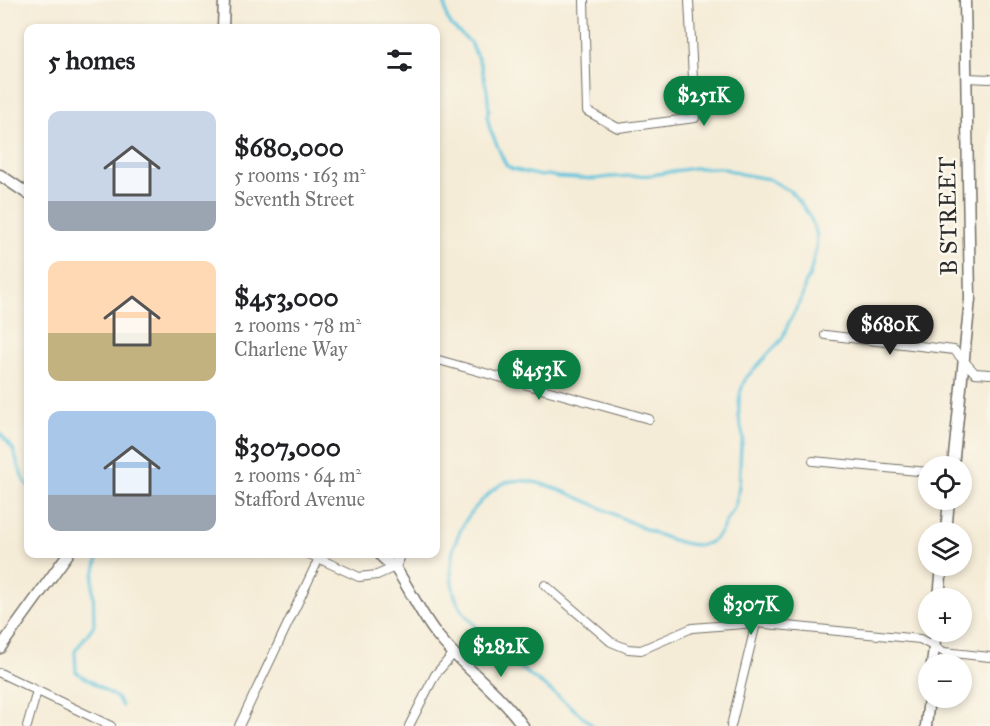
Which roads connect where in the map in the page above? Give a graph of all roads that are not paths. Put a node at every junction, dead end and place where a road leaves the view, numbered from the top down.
1 (224, 0) edge
2 (584, 0) edge
3 (689, 0) edge
4 (965, 0) edge
5 (223, 24) edge
6 (967, 78) junction
7 (990, 79) edge
8 (0, 175) edge
9 (24, 191) edge
10 (825, 335) dead end
11 (440, 360) edge
12 (963, 361) junction
13 (990, 374) edge
14 (649, 419) dead end
15 (954, 456) edge
16 (813, 461) dead end
17 (918, 471) edge
18 (65, 558) edge
19 (319, 558) edge
20 (324, 558) edge
21 (382, 558) edge
22 (398, 558) edge
23 (395, 567) junction
24 (545, 585) dead end
25 (756, 623) junction
26 (935, 642) edge
27 (934, 646) junction
28 (0, 648) edge
29 (454, 653) junction
30 (933, 654) edge
31 (990, 657) edge
32 (0, 673) edge
33 (37, 691) junction
34 (928, 708) edge
35 (27, 726) edge
36 (111, 726) edge
37 (239, 726) edge
38 (409, 726) edge
39 (523, 726) edge
40 (731, 726) edge
41 (926, 726) edge

1 - 5 street
2 - 3 street
4 - 6 street, B STREET
6 - 7 street
6 - 12 street, B STREET
8 - 9 street
10 - 12 street
11 - 14 street
12 - 13 street
12 - 15 street, B STREET
16 - 17 street
18 - 28 street
19 - 37 street
20 - 23 street
21 - 23 street
22 - 23 street
23 - 29 street
24 - 25 street
25 - 27 street
25 - 40 street
26 - 27 street
27 - 30 street
27 - 31 street
29 - 38 street
29 - 39 street
32 - 33 street
33 - 35 street
33 - 36 street
34 - 41 street

